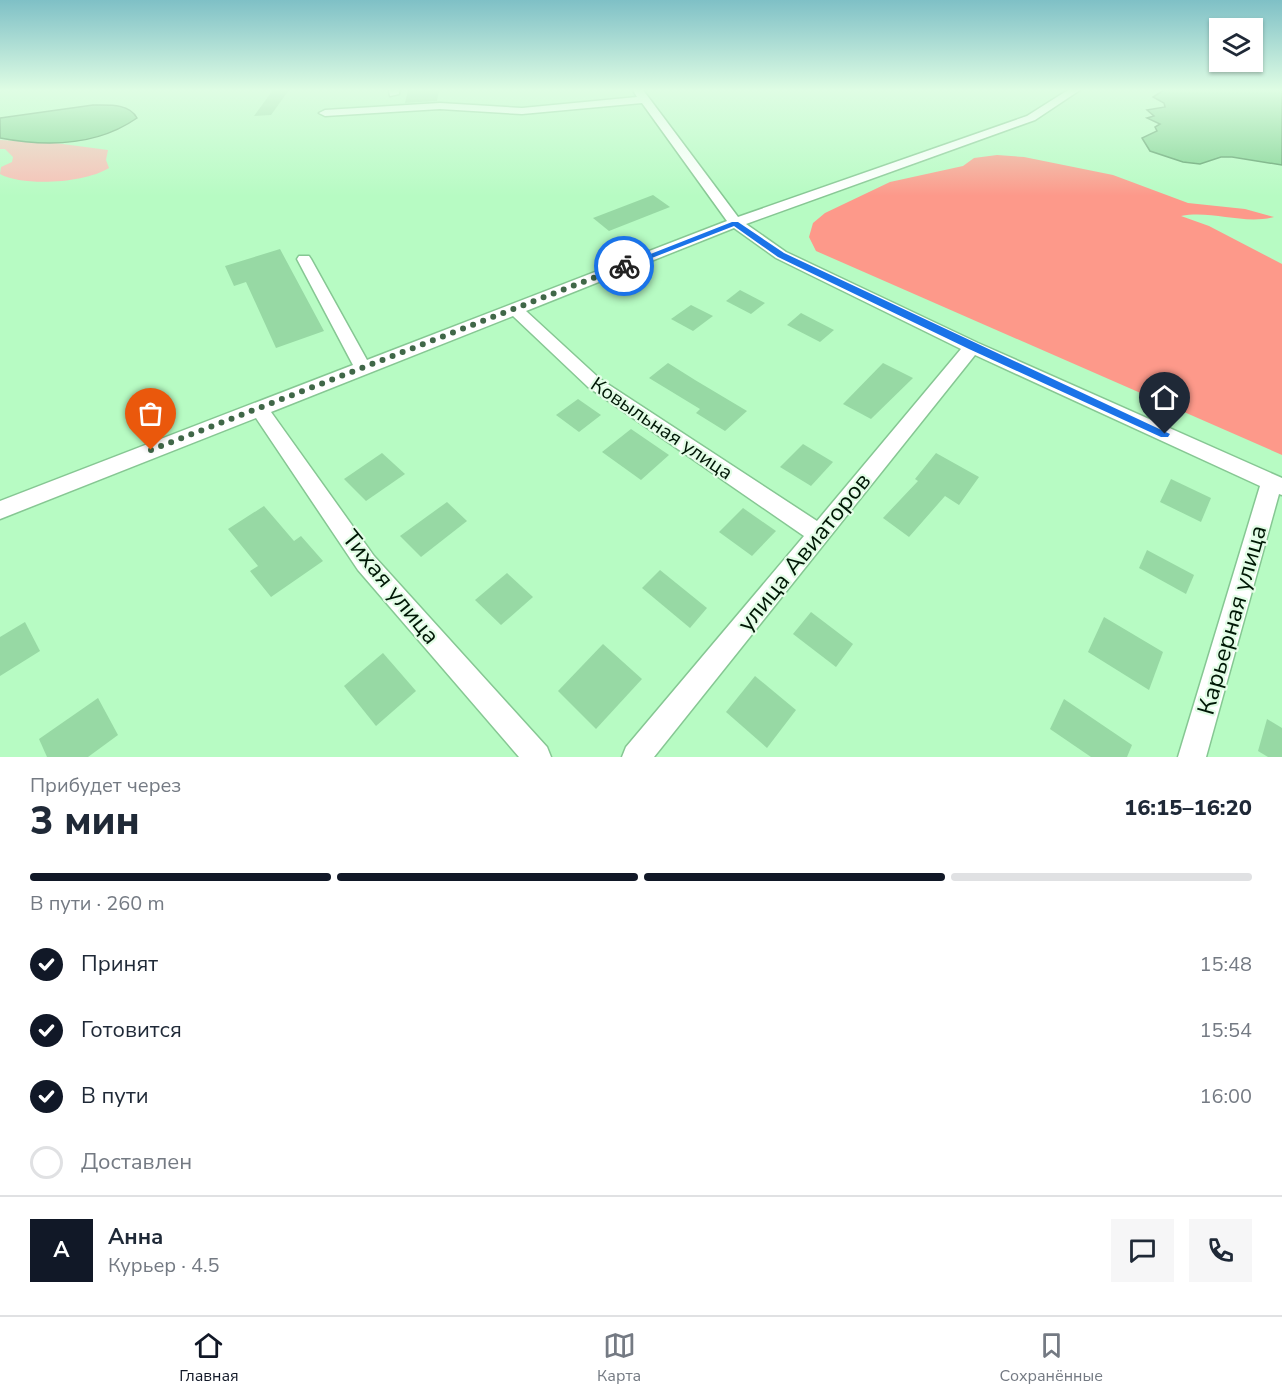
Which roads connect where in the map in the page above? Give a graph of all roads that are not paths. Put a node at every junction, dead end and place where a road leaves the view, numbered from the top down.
1 (665, 125) edge
2 (1010, 125) edge
3 (735, 223) junction
4 (304, 260) dead end
5 (514, 308) junction
6 (972, 347) junction
7 (363, 368) junction
8 (258, 407) junction
9 (1277, 484) edge
10 (0, 510) edge
11 (819, 534) junction
12 (537, 757) edge
13 (636, 757) edge
14 (1192, 757) edge

1 - 3 street
2 - 3 street
3 - 5 street
3 - 6 street
4 - 7 street
5 - 7 street
5 - 11 street, Ковыльная улица
6 - 9 street
6 - 11 street, улица Авиаторов
7 - 8 street
8 - 10 street
8 - 12 street, Тихая улица
9 - 14 street, Карьерная улица
11 - 13 street, улица Авиаторов

